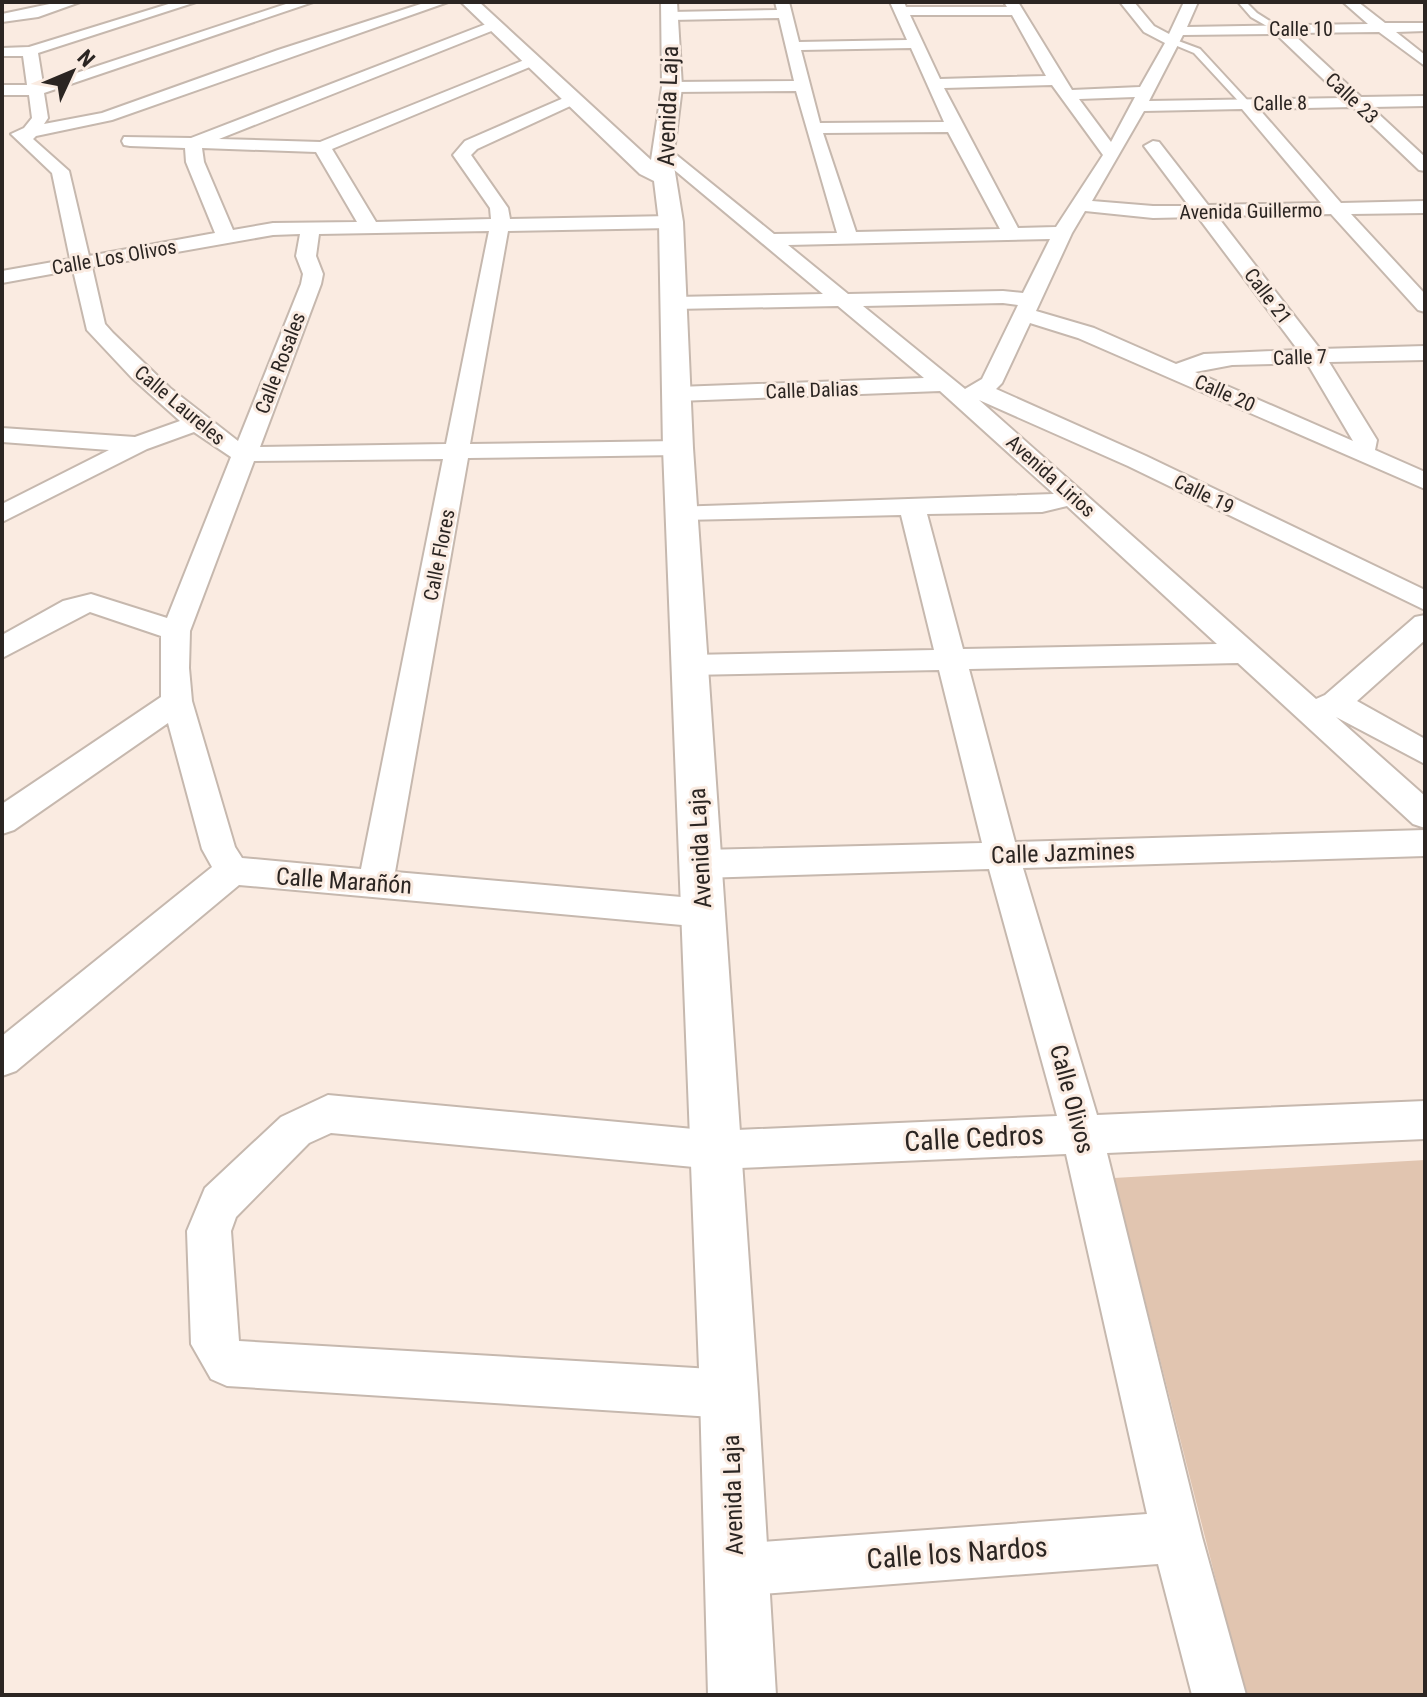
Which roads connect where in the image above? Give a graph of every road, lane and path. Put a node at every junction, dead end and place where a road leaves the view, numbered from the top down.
1 (73, 2) edge
2 (189, 2) edge
3 (306, 2) edge
4 (441, 2) edge
5 (469, 2) edge
6 (492, 2) edge
7 (1127, 2) edge
8 (1191, 2) edge
9 (1242, 2) edge
10 (1350, 2) edge
11 (1013, 6) edge
12 (899, 7) edge
13 (783, 8) edge
14 (670, 9) edge
15 (2, 18) edge
16 (494, 25) junction
17 (1425, 27) edge
18 (1382, 29) junction
19 (1280, 30) junction
20 (211, 34) junction
21 (1175, 36) junction
22 (915, 44) junction
23 (794, 46) junction
24 (30, 51) junction
25 (2, 52) edge
26 (283, 53) junction
27 (309, 61) dead end
28 (532, 61) junction
29 (1425, 62) edge
30 (335, 68) dead end
31 (361, 75) junction
32 (1056, 80) junction
33 (934, 84) junction
34 (803, 86) junction
35 (672, 87) junction
36 (2, 90) edge
37 (37, 90) junction
38 (594, 92) dead end
39 (1067, 95) junction
40 (573, 99) junction
41 (1140, 99) junction
42 (1425, 101) edge
43 (1357, 103) junction
44 (1246, 104) junction
45 (954, 127) junction
46 (813, 128) junction
47 (2, 135) edge
48 (130, 141) dead end
49 (24, 142) junction
50 (193, 143) junction
51 (1153, 146) dead end
52 (322, 147) junction
53 (656, 154) junction
54 (1112, 155) junction
55 (1425, 166) edge
56 (1078, 205) junction
57 (1425, 207) edge
58 (1336, 209) junction
59 (1204, 212) junction
60 (671, 222) junction
61 (311, 227) junction
62 (499, 227) junction
63 (370, 228) junction
64 (1011, 232) junction
65 (1062, 233) junction
66 (226, 237) junction
67 (848, 237) junction
68 (772, 240) junction
69 (82, 262) junction
70 (2, 277) edge
71 (845, 299) junction
72 (674, 303) junction
73 (1425, 306) edge
74 (1026, 307) junction
75 (1425, 353) edge
76 (1314, 356) junction
77 (1176, 372) junction
78 (964, 392) junction
79 (678, 394) junction
80 (198, 423) junction
81 (2, 435) edge
82 (138, 444) junction
83 (678, 448) junction
84 (459, 452) junction
85 (1359, 453) junction
86 (245, 454) junction
87 (1425, 481) edge
88 (1075, 497) junction
89 (912, 507) junction
90 (682, 512) junction
91 (2, 514) edge
92 (1425, 601) edge
93 (1425, 624) edge
94 (176, 631) junction
95 (2, 648) edge
96 (1246, 653) junction
97 (953, 659) junction
98 (690, 665) junction
99 (177, 701) junction
100 (1325, 707) junction
101 (1425, 753) edge
102 (1425, 815) edge
103 (2, 821) edge
104 (1425, 843) edge
105 (1002, 855) junction
106 (702, 864) junction
107 (232, 871) junction
108 (376, 882) junction
109 (704, 913) junction
110 (2, 1059) edge
111 (1425, 1120) edge
112 (1082, 1133) junction
113 (715, 1150) junction
114 (729, 1394) junction
115 (1177, 1537) junction
116 (736, 1570) junction
117 (742, 1695) edge
118 (1219, 1695) edge

1 - 15 street
2 - 24 street
3 - 20 street
4 - 26 street
5 - 16 street
6 - 38 street
7 - 21 street
8 - 21 street
9 - 19 lane
10 - 18 street
11 - 12 street
11 - 32 street
12 - 22 street
13 - 14 street
13 - 23 street
14 - 35 street, Avenida Laja
16 - 28 street
16 - 31 street
17 - 18 street, Calle 10
18 - 19 street, Calle 10
18 - 29 street
19 - 21 street, Calle 10
19 - 43 street, Calle 23
20 - 26 street
20 - 37 street
21 - 41 street
21 - 44 lane
22 - 23 street
22 - 33 street
23 - 34 street
24 - 25 street
24 - 37 street
26 - 27 street
26 - 49 street
28 - 40 street
28 - 52 street
30 - 31 street
31 - 50 street
32 - 33 street
32 - 39 street
33 - 45 street
34 - 35 street
34 - 46 street
35 - 53 street, Avenida Laja
36 - 37 street
37 - 49 street
39 - 41 street, Calle 8
39 - 54 street
40 - 53 street
40 - 62 street
41 - 44 street, Calle 8
41 - 54 street
42 - 43 street, Calle 8
43 - 44 street, Calle 8
43 - 55 street, Calle 23
44 - 58 street
45 - 46 street
45 - 64 street
46 - 67 street
47 - 49 street
48 - 50 street
49 - 69 street, Calle Laureles
50 - 52 street
50 - 66 street
51 - 59 street, Calle 21
52 - 63 street
53 - 60 street, Avenida Laja
53 - 68 street, Avenida Lirios
54 - 56 street
56 - 59 street, Avenida Guillermo
56 - 65 street
57 - 58 street, Avenida Guillermo
58 - 59 street, Avenida Guillermo
58 - 73 street
59 - 76 street, Calle 21
60 - 62 street, Calle Los Olivos
60 - 72 street, Avenida Laja
61 - 63 street, Calle Los Olivos
61 - 66 street, Calle Los Olivos
61 - 86 street, Calle Rosales
62 - 63 street, Calle Los Olivos
62 - 84 street, Calle Flores
64 - 65 street
64 - 67 street
65 - 74 street
66 - 69 street, Calle Los Olivos
67 - 68 street
68 - 71 street, Avenida Lirios
69 - 70 street, Calle Los Olivos
69 - 80 street, Calle Laureles
71 - 72 street, Calle 20
71 - 74 street, Calle 20
71 - 78 street, Avenida Lirios
72 - 79 street, Avenida Laja
74 - 77 street, Calle 20
74 - 78 street
75 - 76 street, Calle 7
76 - 77 street, Calle 7
76 - 85 street, Calle 21
77 - 85 street, Calle 20
78 - 79 street, Calle Dalias
78 - 88 street, Avenida Lirios
78 - 92 street, Calle 19
79 - 83 street, Avenida Laja
80 - 82 street
80 - 86 street, Calle Laureles
81 - 82 street
82 - 91 street
83 - 84 street, Calle Laureles
83 - 90 street, Avenida Laja
84 - 86 street, Calle Laureles
84 - 108 street, Calle Flores
85 - 87 street, Calle 20
86 - 94 street, Calle Rosales
88 - 89 street
88 - 96 street, Avenida Lirios
89 - 90 street
89 - 97 street, Calle Olivos
90 - 98 street, Avenida Laja
93 - 100 street
94 - 95 street
94 - 99 street
96 - 97 street
96 - 100 street, Avenida Lirios
97 - 98 street
97 - 105 street, Calle Olivos
98 - 106 street, Avenida Laja
99 - 103 street
99 - 107 street
100 - 101 street
100 - 102 street, Avenida Lirios
104 - 105 street, Calle Jazmines
105 - 106 street, Calle Jazmines
105 - 112 street, Calle Olivos
106 - 109 street, Avenida Laja
107 - 108 street, Calle Marañón
107 - 110 street
108 - 109 street, Calle Marañón
109 - 113 street, Avenida Laja
111 - 112 street, Calle Cedros
112 - 113 street, Calle Cedros
112 - 115 street, Calle Olivos
113 - 114 street, Avenida Laja
113 - 114 street, Calle Cedros
114 - 116 street, Avenida Laja
115 - 116 street, Calle los Nardos
115 - 118 street, Calle Olivos
116 - 117 street, Avenida Laja

